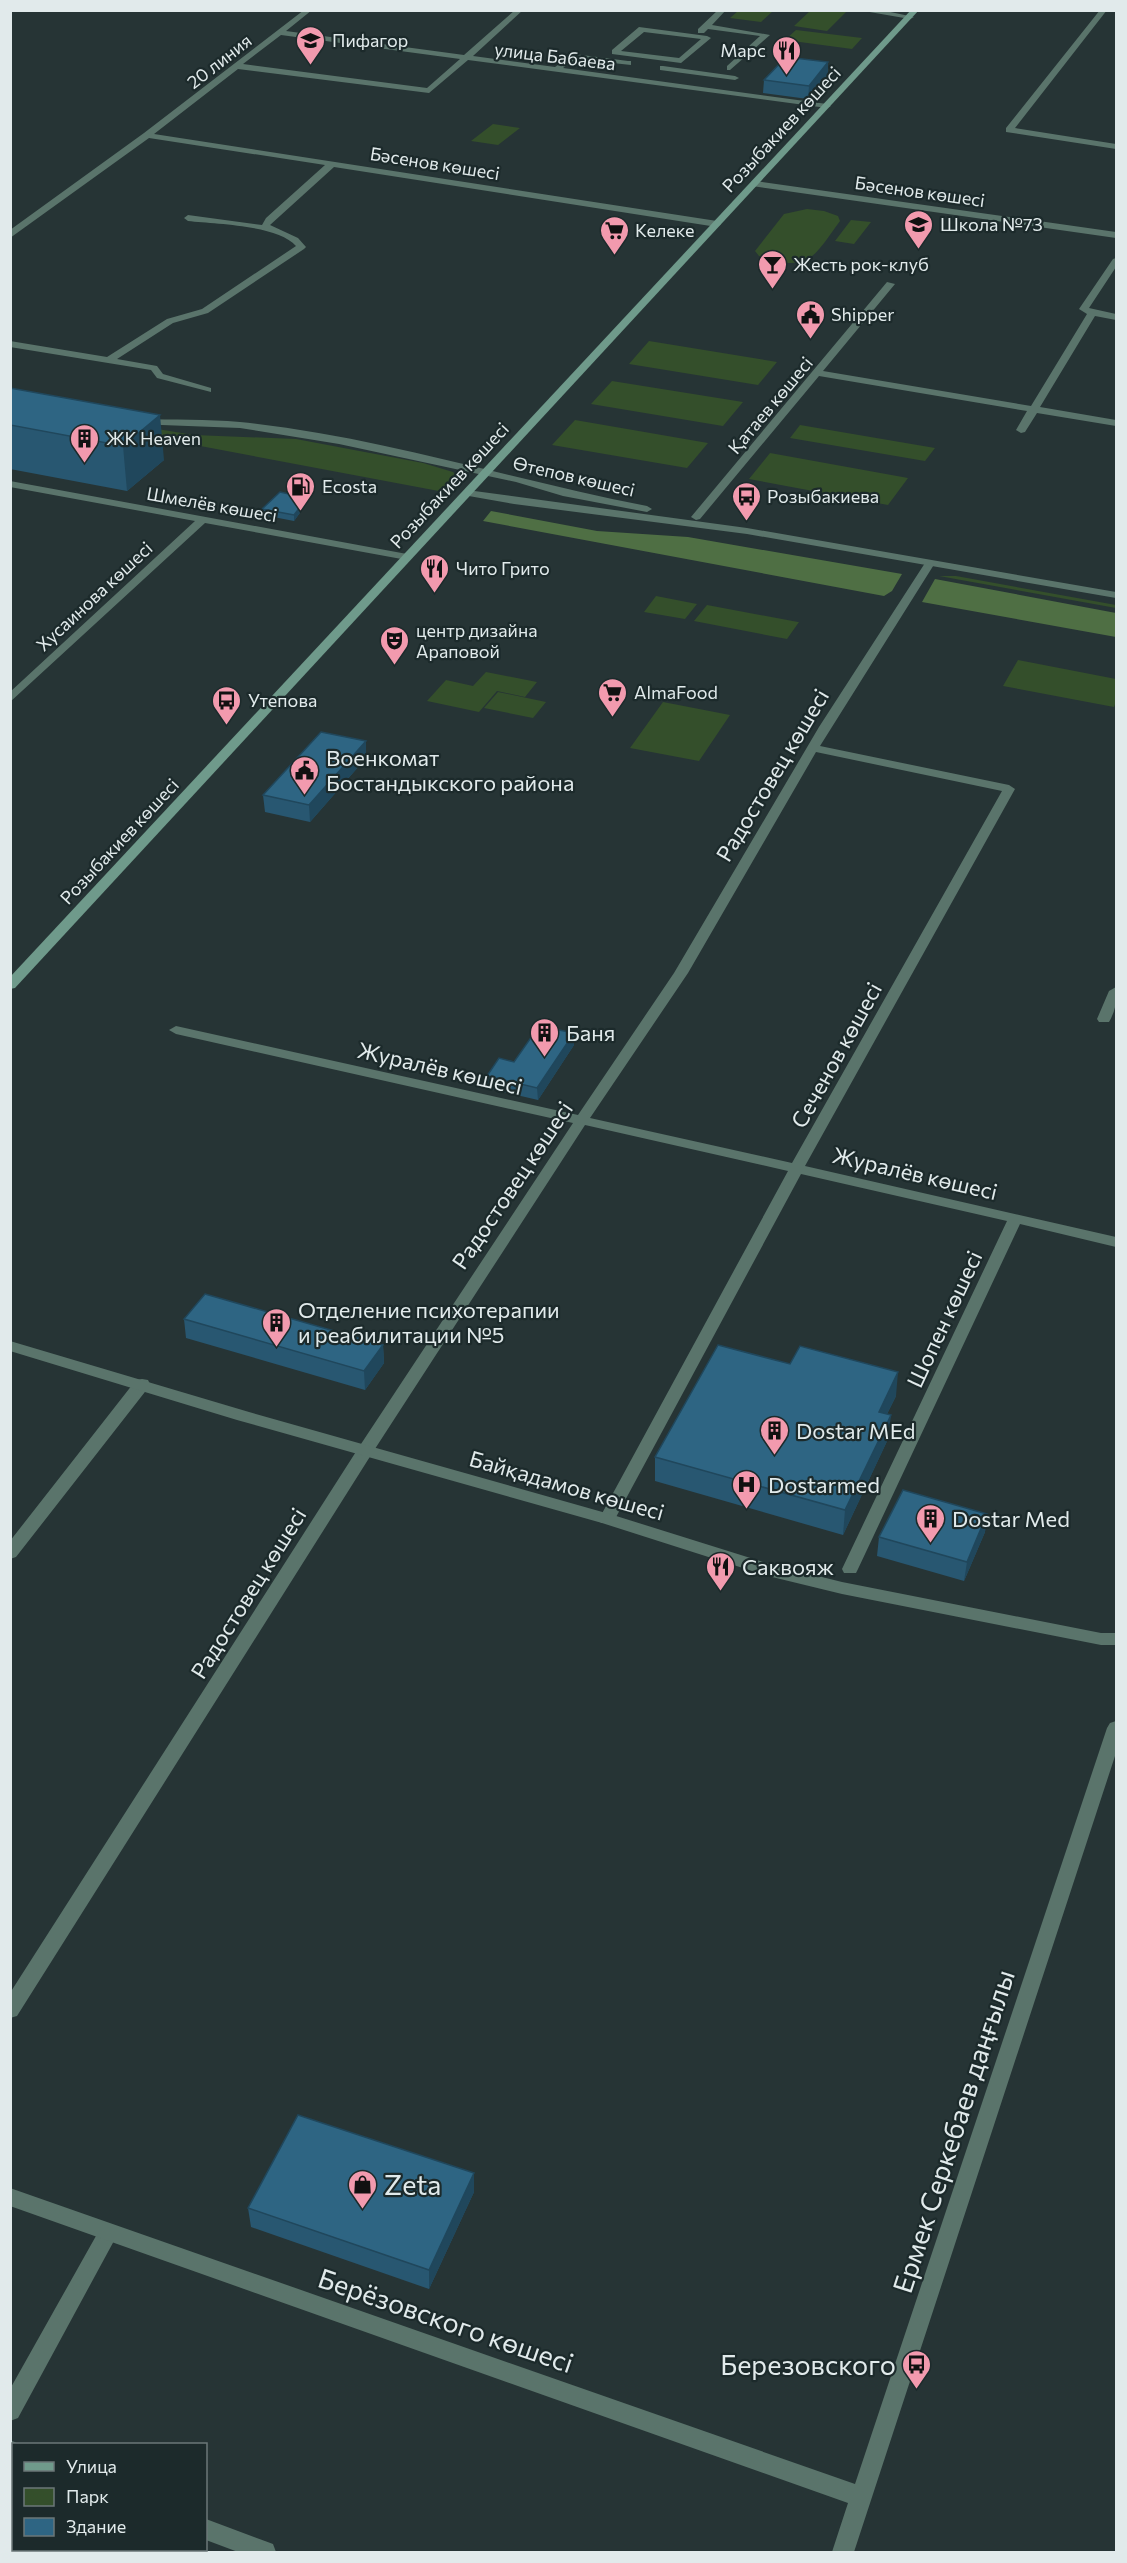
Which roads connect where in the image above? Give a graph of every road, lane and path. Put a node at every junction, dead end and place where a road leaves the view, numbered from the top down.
1 (309, 10) edge
2 (520, 10) edge
3 (723, 10) edge
4 (861, 10) edge
5 (1104, 10) edge
6 (913, 14) edge
7 (706, 26) junction
8 (280, 33) junction
9 (698, 40) junction
10 (464, 59) junction
11 (237, 66) junction
12 (730, 68) dead end
13 (555, 71) junction
14 (735, 78) dead end
15 (827, 106) junction
16 (147, 135) junction
17 (1116, 147) edge
18 (332, 164) junction
19 (754, 184) junction
20 (188, 218) dead end
21 (717, 224) junction
22 (268, 229) junction
23 (10, 235) edge
24 (1116, 235) edge
25 (1116, 261) edge
26 (890, 284) dead end
27 (1092, 313) junction
28 (1116, 317) edge
29 (10, 344) edge
30 (109, 360) junction
31 (818, 373) junction
32 (208, 390) dead end
33 (1035, 409) junction
34 (126, 419) edge
35 (1116, 423) edge
36 (1021, 430) dead end
37 (486, 472) junction
38 (13, 487) edge
39 (467, 492) junction
40 (696, 517) junction
41 (202, 519) junction
42 (747, 531) junction
43 (407, 557) junction
44 (930, 563) junction
45 (1116, 595) edge
46 (10, 699) edge
47 (813, 748) junction
48 (10, 985) edge
49 (1116, 991) edge
50 (1104, 1019) dead end
51 (176, 1030) dead end
52 (581, 1122) junction
53 (797, 1167) junction
54 (1016, 1218) junction
55 (1116, 1242) edge
56 (10, 1346) edge
57 (142, 1384) junction
58 (365, 1450) junction
59 (607, 1519) junction
60 (10, 1553) edge
61 (850, 1569) dead end
62 (1116, 1639) edge
63 (1116, 1728) edge
64 (10, 2010) edge
65 (10, 2197) edge
66 (108, 2233) junction
67 (10, 2411) edge
68 (862, 2497) junction
69 (207, 2530) edge
70 (264, 2553) edge
71 (843, 2553) edge

1 - 8 street, 20 линия
2 - 10 street
3 - 7 street
4 - 6 street
5 - 17 street
6 - 15 main road, Розыбакиев көшесі
7 - 9 street
7 - 12 street
8 - 10 street, улица Бабаева
8 - 11 street, 20 линия
9 - 9 street
10 - 11 street
10 - 13 street, улица Бабаева
11 - 16 street, 20 линия
13 - 14 street
13 - 15 street, улица Бабаева
15 - 19 main road, Розыбакиев көшесі
16 - 18 street, Бәсенов көшесі
16 - 23 street, 20 линия
18 - 21 street, Бәсенов көшесі
18 - 22 street
19 - 21 main road, Розыбакиев көшесі
19 - 24 street, Бәсенов көшесі
20 - 22 street
21 - 37 main road, Розыбакиев көшесі
22 - 30 street
25 - 27 street
26 - 31 street, Қатаев көшесі
27 - 28 street
27 - 33 street
29 - 30 street
30 - 32 street
31 - 33 street
31 - 40 street, Қатаев көшесі
33 - 35 street
33 - 36 street
34 - 37 street, Өтепов көшесі
37 - 39 main road, Розыбакиев көшесі
37 - 40 street, Өтепов көшесі
38 - 41 street, Шмелёв көшесі
39 - 42 street, Өтепов көшесі
39 - 43 main road, Розыбакиев көшесі
40 - 42 street, Өтепов көшесі
41 - 43 street, Шмелёв көшесі
41 - 46 street, Хусаинова көшесі
42 - 44 street, Өтепов көшесі
43 - 48 main road, Розыбакиев көшесі
44 - 45 street, Өтепов көшесі
44 - 47 street, Радостовец көшесі
47 - 52 street, Радостовец көшесі
47 - 53 street, Сеченов көшесі
49 - 50 street
51 - 52 street, Журалёв көшесі
52 - 53 street, Журалёв көшесі
52 - 58 street, Радостовец көшесі
53 - 54 street, Журалёв көшесі
53 - 59 street, Сеченов көшесі
54 - 55 street, Журалёв көшесі
54 - 61 street, Шопен көшесі
56 - 57 street, Байқадамов көшесі
57 - 58 street, Байқадамов көшесі
57 - 60 street
58 - 59 street, Байқадамов көшесі
58 - 64 street, Радостовец көшесі
59 - 62 street, Байқадамов көшесі
63 - 68 street, Ермек Серкебаев даңғылы
65 - 66 street, Берёзовского көшесі
66 - 67 street
66 - 68 street, Берёзовского көшесі
68 - 71 street, Ермек Серкебаев даңғылы
69 - 70 street

